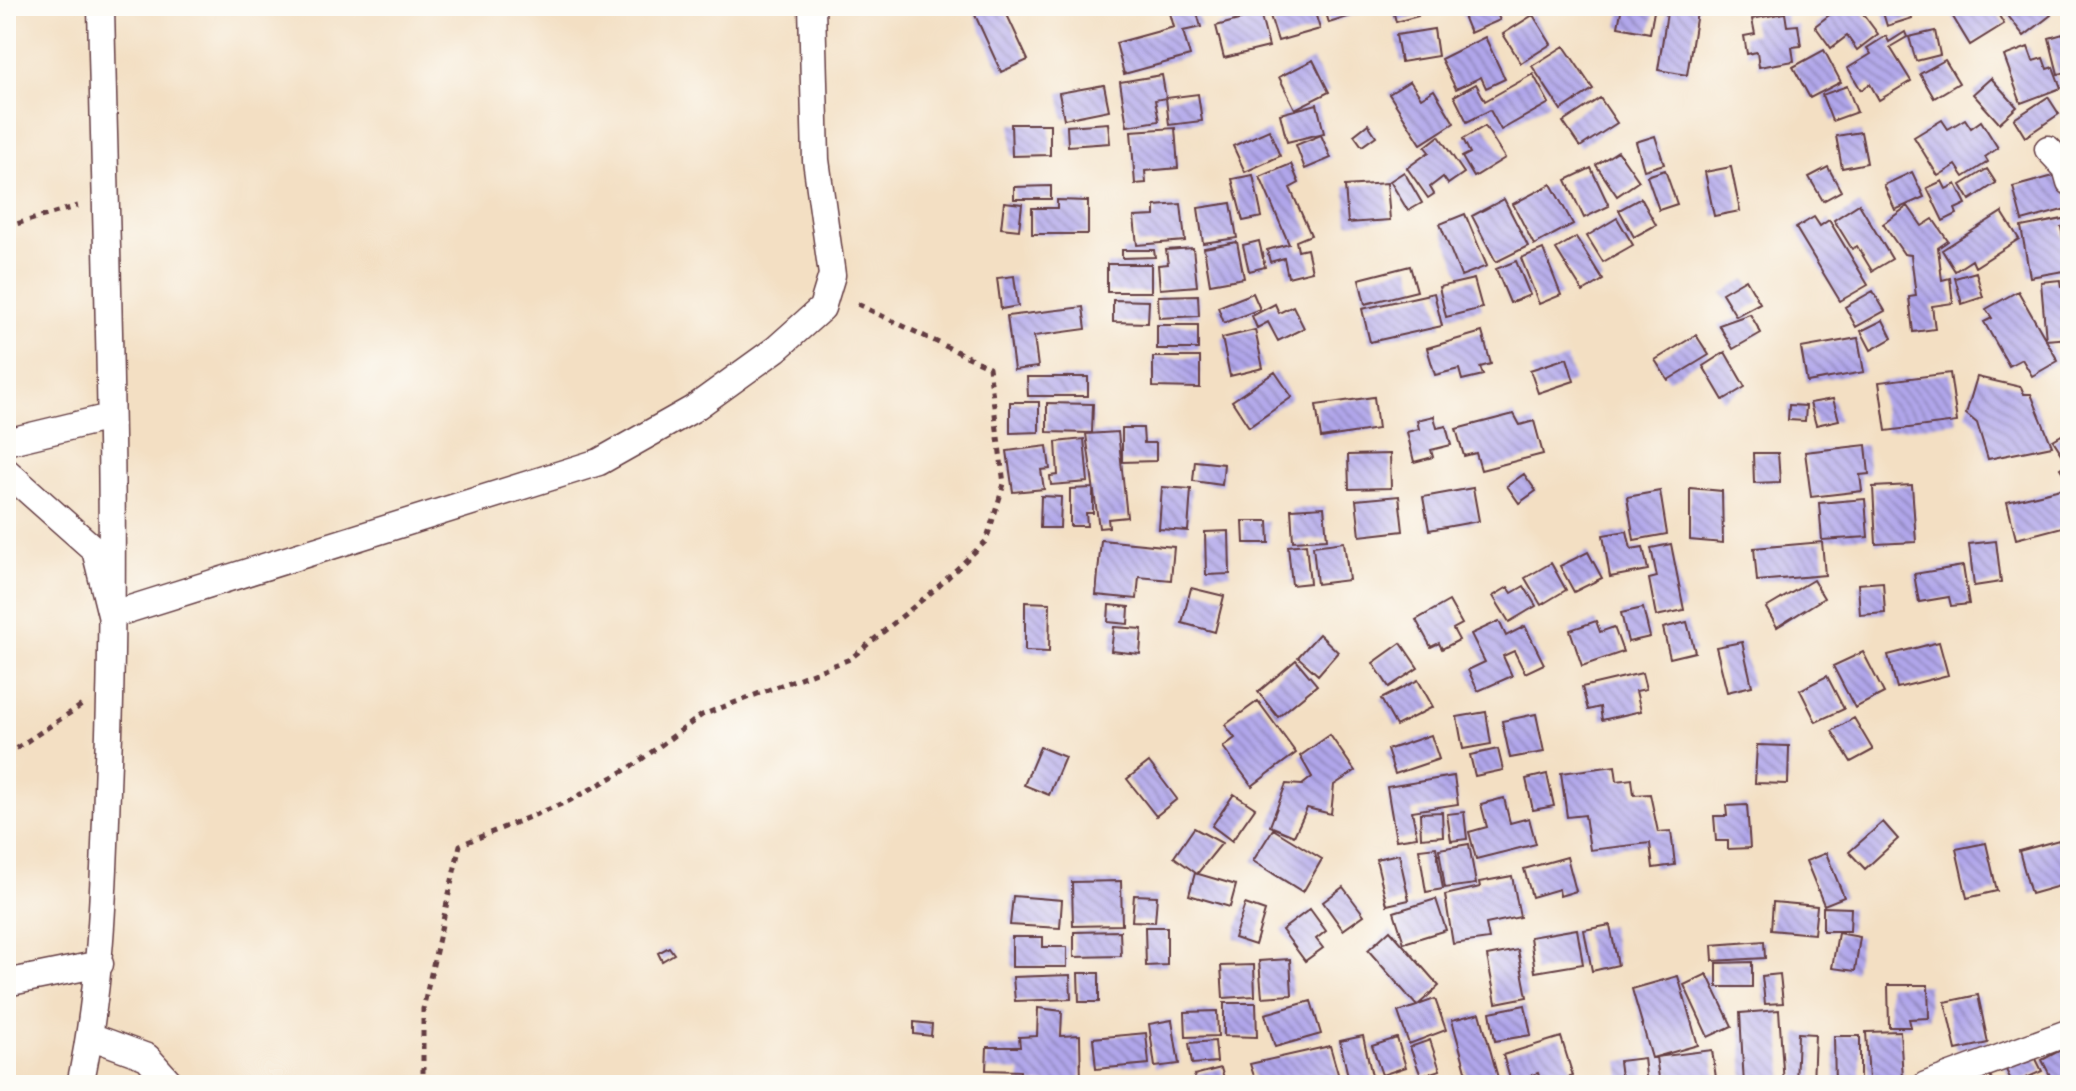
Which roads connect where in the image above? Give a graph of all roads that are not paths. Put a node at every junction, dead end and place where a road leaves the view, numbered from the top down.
1 (101, 6) edge
2 (812, 6) edge
3 (2048, 149) dead end
4 (2070, 182) edge
5 (110, 417) junction
6 (6, 442) edge
7 (6, 471) edge
8 (111, 615) junction
9 (100, 964) junction
10 (6, 983) edge
11 (2070, 1032) edge
12 (90, 1036) junction
13 (80, 1085) edge
14 (172, 1085) edge
15 (1926, 1085) edge

1 - 5 street
2 - 8 street
3 - 4 street
5 - 6 street
5 - 8 street
7 - 8 street
8 - 9 street
9 - 10 street
9 - 12 street
11 - 15 street
12 - 13 street
12 - 14 street

